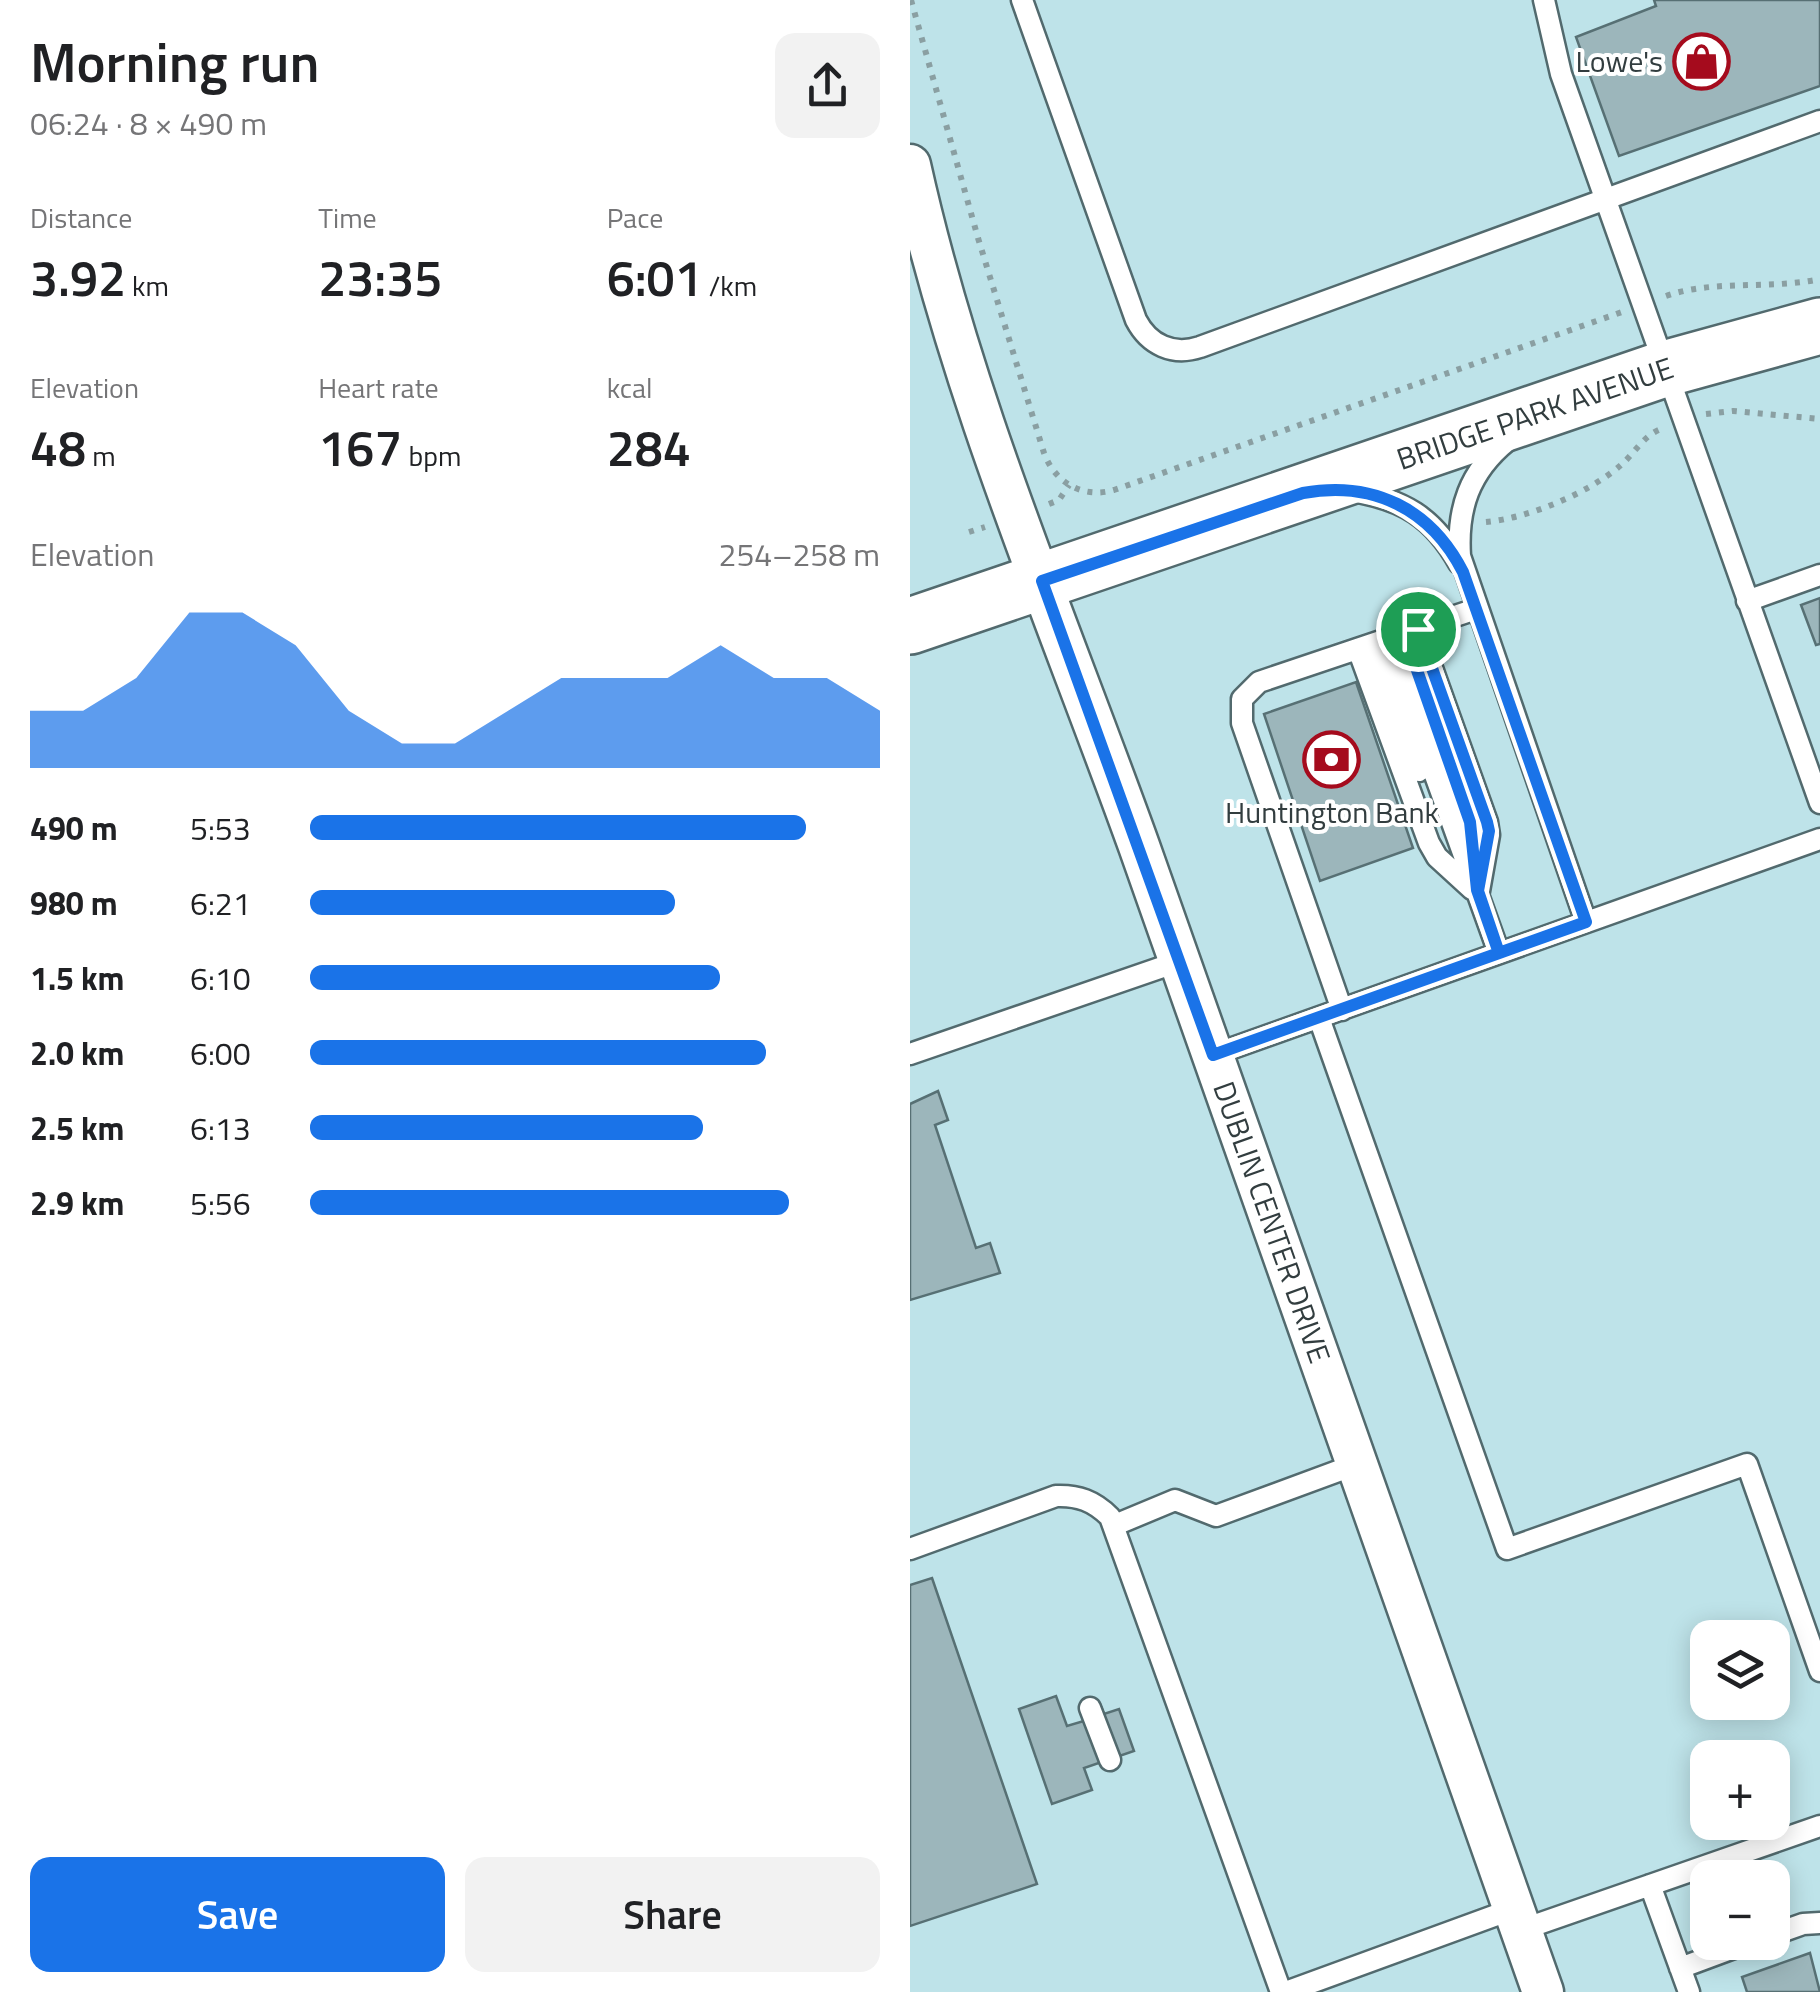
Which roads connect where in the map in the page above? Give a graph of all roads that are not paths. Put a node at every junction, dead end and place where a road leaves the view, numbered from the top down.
1 (1022, 0) edge
2 (1544, 0) edge
3 (1820, 121) edge
4 (910, 165) edge
5 (1604, 198) junction
6 (1820, 326) edge
7 (1664, 369) junction
8 (1562, 404) junction
9 (1290, 496) junction
10 (1820, 575) edge
11 (1466, 579) junction
12 (1042, 581) junction
13 (1748, 601) junction
14 (1476, 609) junction
15 (910, 626) edge
16 (1388, 639) junction
17 (1820, 804) edge
18 (1820, 839) edge
19 (1481, 903) junction
20 (1586, 922) junction
21 (1499, 953) junction
22 (1180, 961) junction
23 (1342, 1010) junction
24 (1319, 1018) junction
25 (910, 1054) edge
26 (1213, 1055) junction
27 (1357, 1464) junction
28 (1115, 1525) junction
29 (910, 1549) edge
30 (1820, 1671) edge
31 (1090, 1708) dead end
32 (1110, 1760) dead end
33 (1820, 1826) edge
34 (1650, 1885) junction
35 (1518, 1920) junction
36 (1820, 1923) edge
37 (1790, 1928) edge
38 (1702, 1960) edge
39 (1680, 1968) junction
40 (1284, 1992) edge
41 (1543, 1992) edge
42 (1688, 1992) edge

1 - 5 lane
2 - 5 lane
3 - 5 lane
4 - 12 street, DUBLIN CENTER DRIVE
5 - 7 lane
6 - 7 street, BRIDGE PARK AVENUE
7 - 8 street, BRIDGE PARK AVENUE
7 - 13 lane
8 - 9 street, BRIDGE PARK AVENUE
8 - 11 lane
9 - 11 lane
9 - 12 street, BRIDGE PARK AVENUE
10 - 13 lane
11 - 14 lane
12 - 15 street, BRIDGE PARK AVENUE
12 - 22 street, DUBLIN CENTER DRIVE
13 - 17 lane
14 - 16 lane
14 - 20 lane
16 - 19 lane
16 - 19 lane
16 - 19 lane
16 - 23 lane
18 - 20 lane
19 - 21 lane
20 - 21 lane
21 - 23 lane
22 - 25 lane
22 - 26 street, DUBLIN CENTER DRIVE
23 - 24 lane
24 - 26 lane
24 - 30 lane
26 - 27 street, DUBLIN CENTER DRIVE
27 - 28 lane
27 - 35 street, DUBLIN CENTER DRIVE
28 - 29 lane
28 - 40 lane
31 - 32 lane
33 - 34 lane
34 - 35 lane
34 - 39 lane
35 - 40 lane
35 - 41 street, DUBLIN CENTER DRIVE
36 - 37 lane
38 - 39 lane
39 - 42 lane

